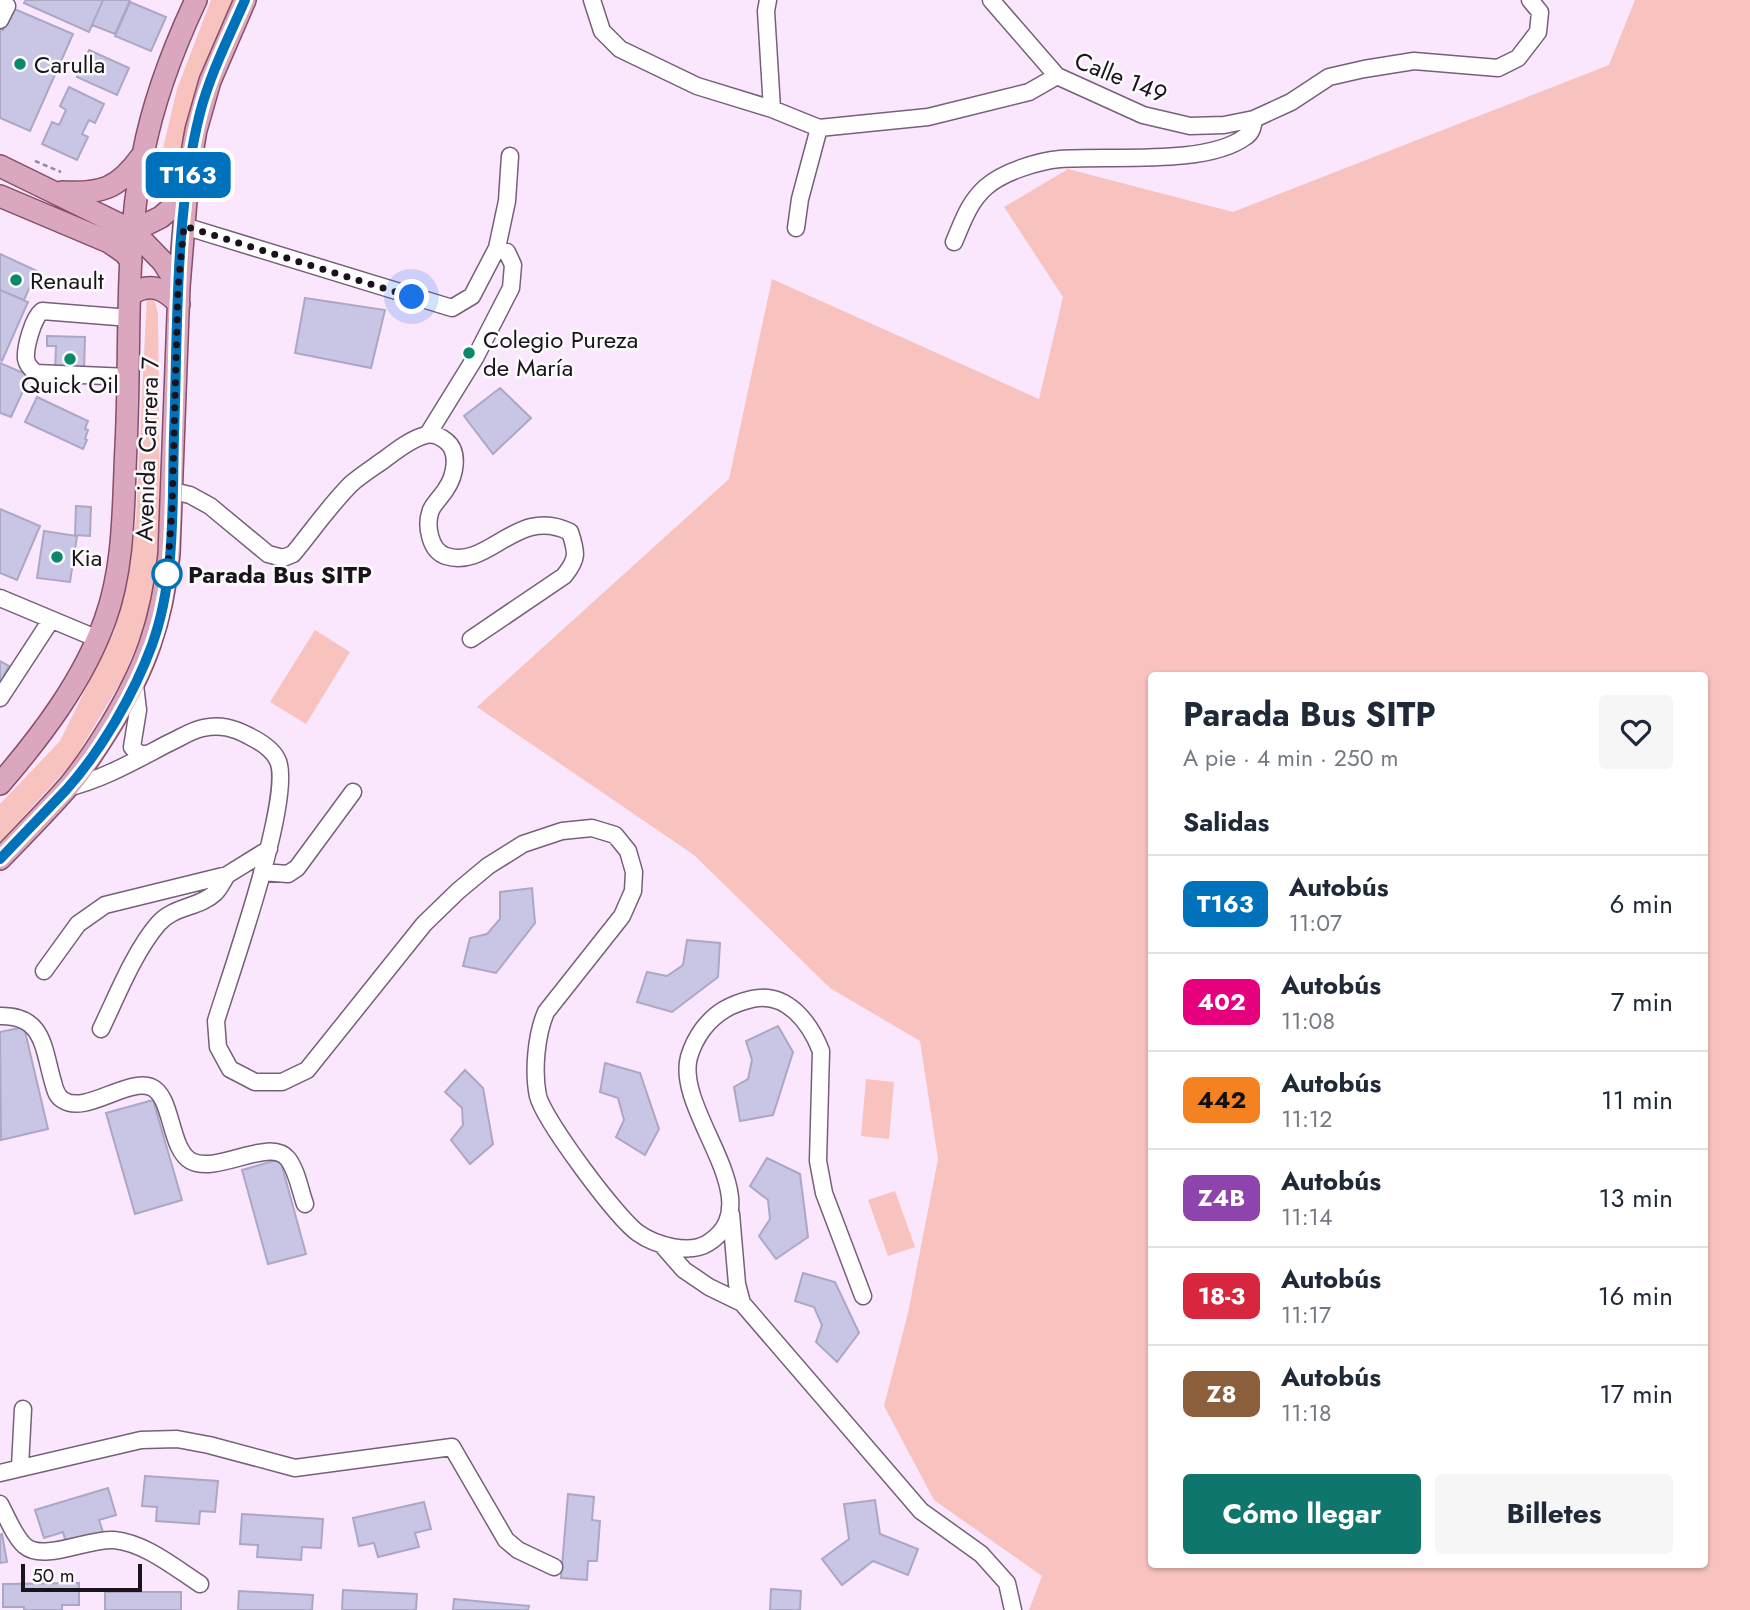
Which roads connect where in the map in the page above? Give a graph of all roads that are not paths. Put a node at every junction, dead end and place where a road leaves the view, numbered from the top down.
1 (245, 0) edge
2 (592, 0) edge
3 (768, 0) edge
4 (992, 0) edge
5 (1530, 0) edge
6 (190, 2) edge
7 (0, 3) edge
8 (0, 20) edge
9 (1057, 76) junction
10 (772, 109) junction
11 (1254, 119) junction
12 (819, 128) junction
13 (143, 155) junction
14 (510, 156) dead end
15 (0, 166) edge
16 (58, 182) junction
17 (187, 194) junction
18 (0, 196) edge
19 (184, 226) junction
20 (796, 228) dead end
21 (133, 232) junction
22 (100, 240) junction
23 (954, 242) dead end
24 (498, 248) junction
25 (131, 261) junction
26 (131, 294) junction
27 (178, 295) junction
28 (130, 317) junction
29 (129, 377) junction
30 (428, 434) junction
31 (173, 491) junction
32 (0, 598) edge
33 (51, 620) junction
34 (98, 639) junction
35 (471, 639) dead end
36 (135, 685) junction
37 (0, 698) edge
38 (148, 754) junction
39 (0, 784) edge
40 (67, 788) junction
41 (353, 792) dead end
42 (269, 849) junction
43 (0, 859) edge
44 (262, 872) junction
45 (227, 875) junction
46 (44, 971) dead end
47 (0, 1016) edge
48 (101, 1029) dead end
49 (305, 1204) dead end
50 (731, 1214) junction
51 (662, 1245) junction
52 (863, 1296) dead end
53 (742, 1303) junction
54 (23, 1409) dead end
55 (20, 1467) junction
56 (0, 1473) edge
57 (0, 1504) edge
58 (554, 1567) dead end
59 (200, 1584) dead end
60 (1013, 1610) edge

1 - 17 main road, Avenida Carrera 7
2 - 10 street, Calle 149
3 - 10 street
4 - 9 street
5 - 11 street, Calle 149
6 - 13 main road, Avenida Carrera 7
7 - 8 street
9 - 11 street, Calle 149
9 - 12 street, Calle 149
10 - 12 street, Calle 149
11 - 23 street
12 - 20 street
13 - 16 main road
13 - 21 main road, Avenida Carrera 7
14 - 24 street
15 - 16 main road
16 - 21 main road
17 - 19 main road, Avenida Carrera 7
17 - 21 main road
18 - 22 main road
19 - 24 street
19 - 27 main road, Avenida Carrera 7
21 - 22 main road
21 - 25 main road, Avenida Carrera 7
21 - 27 main road
22 - 25 main road
24 - 30 street
25 - 26 main road, Avenida Carrera 7
26 - 27 main road
26 - 28 main road, Avenida Carrera 7
27 - 31 main road, Avenida Carrera 7
28 - 29 main road, Avenida Carrera 7
28 - 29 street
29 - 34 main road, Avenida Carrera 7
30 - 31 street
30 - 35 street
31 - 36 main road, Avenida Carrera 7
32 - 33 street
33 - 34 street
33 - 37 street
34 - 39 main road, Avenida Carrera 7
36 - 38 street
36 - 40 main road, Avenida Carrera 7
38 - 40 street
38 - 42 street
40 - 43 main road, Avenida Carrera 7
41 - 44 street
42 - 44 street
42 - 45 street
44 - 51 street
45 - 46 street
45 - 48 street
47 - 49 street
50 - 51 street
50 - 52 street
50 - 53 street
51 - 53 street
53 - 60 street
54 - 55 street
55 - 56 street
55 - 58 street
57 - 59 street

